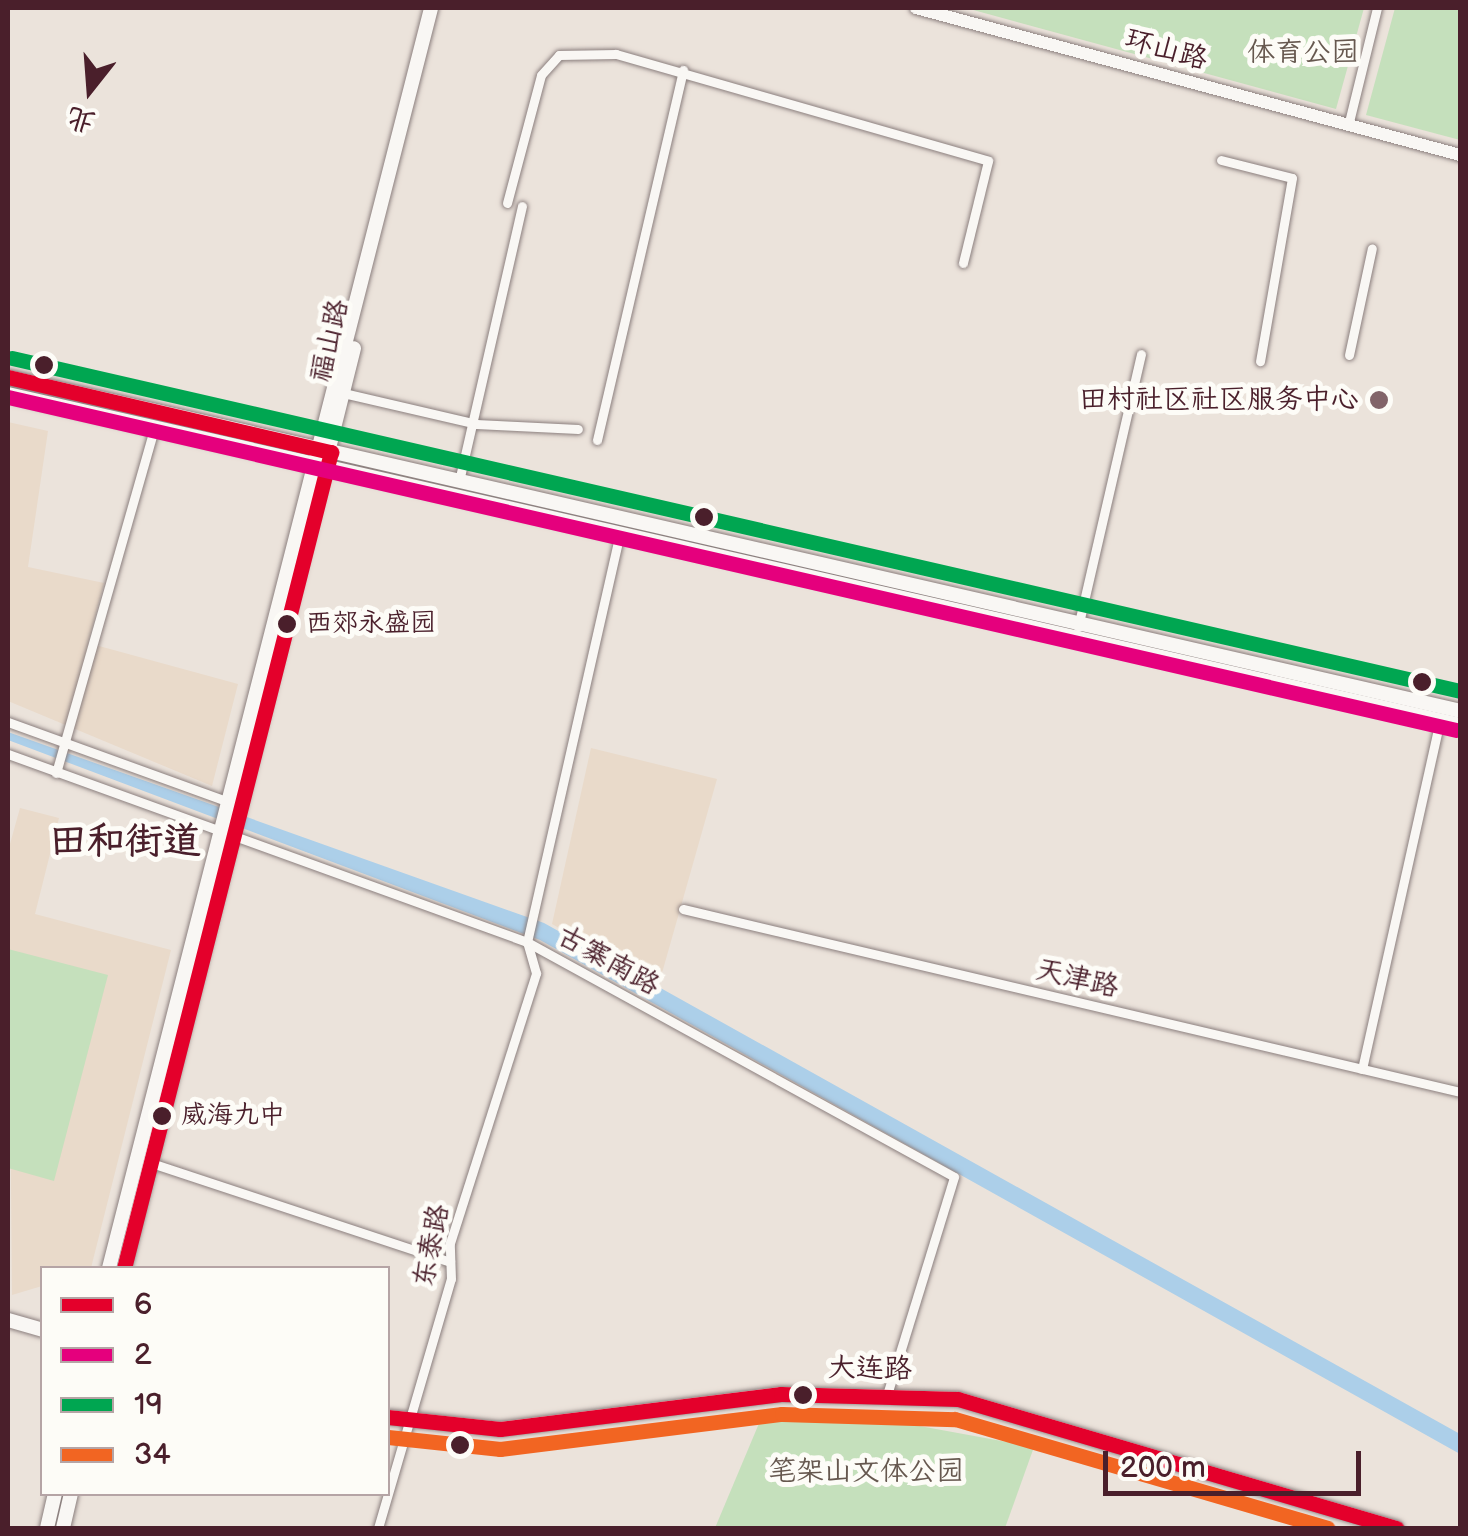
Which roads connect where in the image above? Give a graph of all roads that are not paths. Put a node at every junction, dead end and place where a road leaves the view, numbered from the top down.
1 (431, 8) edge
2 (439, 8) edge
3 (916, 8) edge
4 (1377, 8) edge
5 (683, 70) junction
6 (1348, 126) junction
7 (1460, 156) edge
8 (1221, 160) dead end
9 (507, 203) dead end
10 (522, 206) dead end
11 (1372, 248) dead end
12 (963, 262) dead end
13 (1141, 354) dead end
14 (1349, 355) dead end
15 (1260, 362) dead end
16 (8, 377) edge
17 (339, 392) junction
18 (8, 394) edge
19 (476, 424) junction
20 (154, 428) junction
21 (578, 429) dead end
22 (596, 440) dead end
23 (325, 451) junction
24 (322, 468) junction
25 (459, 480) junction
26 (619, 536) junction
27 (1079, 623) junction
28 (1075, 639) junction
29 (1460, 711) edge
30 (1442, 714) junction
31 (8, 722) edge
32 (1460, 725) edge
33 (64, 746) junction
34 (8, 754) edge
35 (57, 768) junction
36 (236, 805) junction
37 (228, 834) junction
38 (684, 909) dead end
39 (528, 940) junction
40 (565, 963) junction
41 (536, 972) junction
42 (1362, 1069) junction
43 (1460, 1092) edge
44 (143, 1160) junction
45 (450, 1262) junction
46 (110, 1266) edge
47 (124, 1266) edge
48 (8, 1320) edge
49 (40, 1329) edge
50 (888, 1392) junction
51 (390, 1418) edge
52 (409, 1423) junction
53 (390, 1487) edge
54 (55, 1496) edge
55 (70, 1496) edge
56 (387, 1496) edge
57 (47, 1528) edge
58 (62, 1528) edge
59 (378, 1528) edge
60 (1396, 1528) edge

1 - 17 main road
2 - 17 main road, 福山路
3 - 6 main road, 环山路
4 - 6 street
5 - 9 street
5 - 12 street
5 - 22 street
6 - 7 main road, 环山路
8 - 15 street
10 - 19 street
11 - 14 street
13 - 27 street
16 - 23 main road
17 - 19 street
17 - 23 main road
18 - 20 main road
19 - 21 street
19 - 25 street
20 - 24 main road
20 - 33 street
23 - 24 main road
23 - 25 main road
24 - 26 main road
24 - 36 main road
25 - 27 main road
26 - 28 main road
26 - 39 street
27 - 28 street
27 - 30 main road
28 - 30 main road
29 - 30 main road
30 - 32 main road
30 - 42 street
31 - 33 street
33 - 35 street
33 - 36 street
34 - 35 street, 古寨南路
35 - 37 street, 古寨南路
36 - 37 main road
37 - 39 street, 古寨南路
37 - 44 main road
38 - 42 street, 天津路
39 - 40 street, 古寨南路
39 - 41 street
40 - 41 street
40 - 50 street, 古寨南路
41 - 45 street, 东泰路
42 - 43 street, 天津路
44 - 45 street
44 - 46 main road
44 - 47 main road
45 - 52 street, 东泰路
48 - 49 main road
50 - 52 main road, 大连路
50 - 60 main road, 大连路
51 - 52 main road, 大连路
52 - 53 street, 东泰路
54 - 57 main road
55 - 58 main road
56 - 59 street, 东泰路

